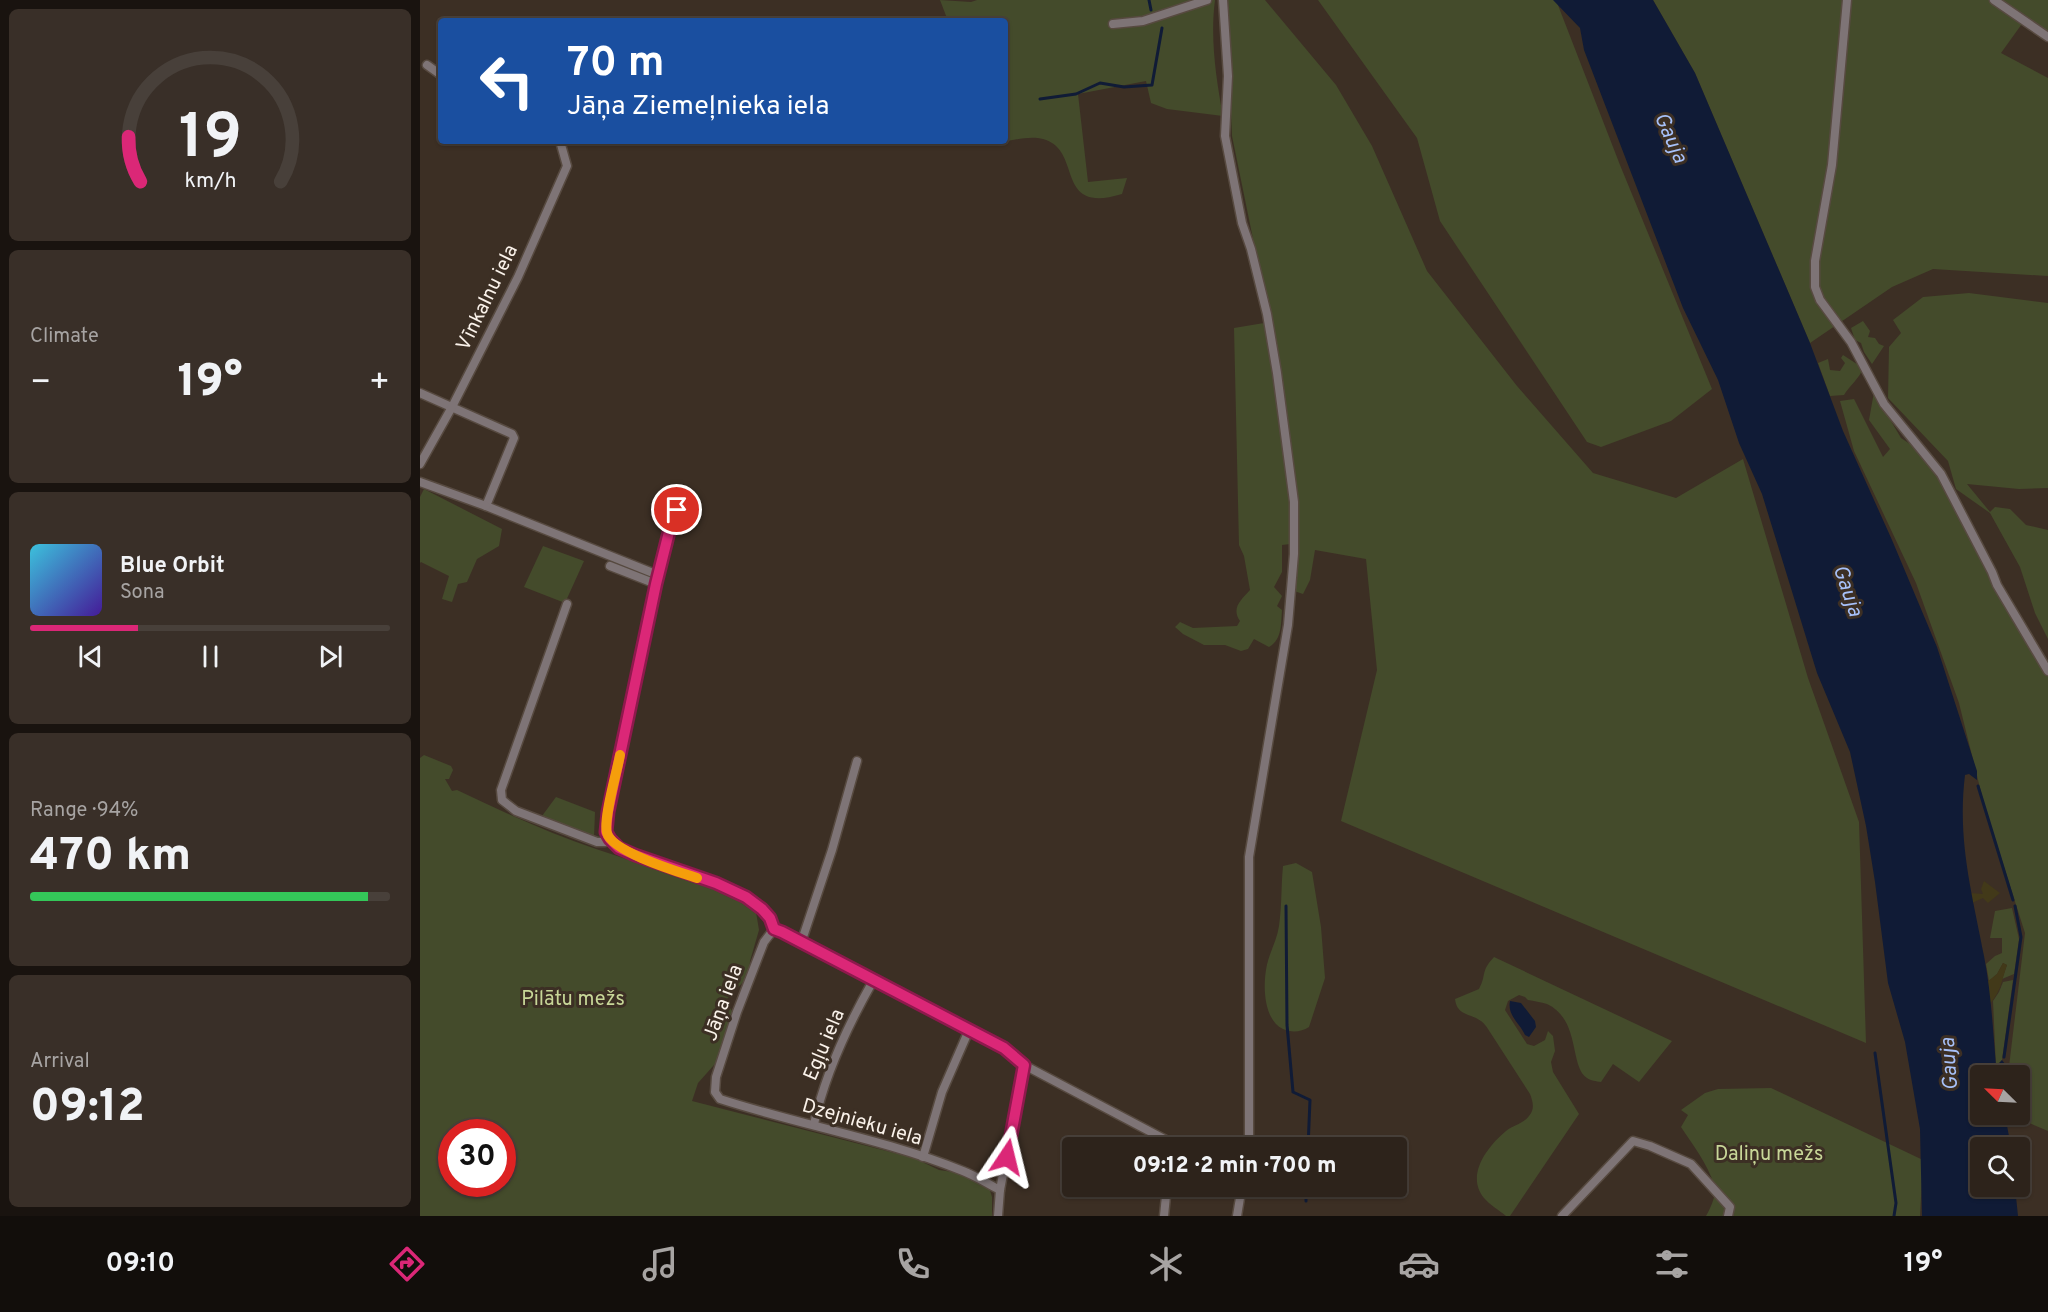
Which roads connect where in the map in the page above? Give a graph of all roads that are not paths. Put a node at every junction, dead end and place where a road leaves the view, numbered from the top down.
1 (1207, 0) edge
2 (1223, 0) edge
3 (1847, 0) edge
4 (1994, 0) edge
5 (1113, 24) dead end
6 (2048, 37) edge
7 (427, 65) dead end
8 (438, 73) edge
9 (561, 144) edge
10 (420, 393) edge
11 (452, 407) junction
12 (420, 464) edge
13 (420, 482) edge
14 (486, 506) junction
15 (677, 510) dead end
16 (610, 566) dead end
17 (657, 580) junction
18 (567, 604) dead end
19 (2048, 671) edge
20 (857, 761) dead end
21 (610, 839) junction
22 (774, 929) junction
23 (801, 943) junction
24 (873, 981) junction
25 (969, 1030) junction
26 (1024, 1065) junction
27 (715, 1092) joint
28 (814, 1124) junction
29 (1157, 1137) edge
30 (1249, 1137) edge
31 (923, 1157) junction
32 (1000, 1190) junction
33 (1166, 1197) edge
34 (1240, 1197) edge
35 (998, 1216) edge
36 (1164, 1216) edge
37 (1237, 1216) edge
38 (1562, 1216) edge
39 (1728, 1216) edge

1 - 5 street
2 - 30 street
3 - 19 street
4 - 6 street
7 - 8 street
9 - 11 street, Vīnkalnu iela
10 - 11 street
11 - 12 street, Vīnkalnu iela
11 - 14 street
13 - 14 street
14 - 17 street
15 - 17 street
16 - 17 street
17 - 21 street
18 - 21 street
20 - 23 street
21 - 22 street
22 - 23 street
22 - 27 street, Jāņa iela
23 - 24 street
24 - 25 street
24 - 28 street, Egļu iela
25 - 26 street
25 - 31 street
26 - 29 street
26 - 32 street
27 - 28 street, Dzejnieku iela
28 - 31 street, Dzejnieku iela
31 - 32 street, Dzejnieku iela
32 - 35 street
33 - 36 street
34 - 37 street
38 - 39 street

